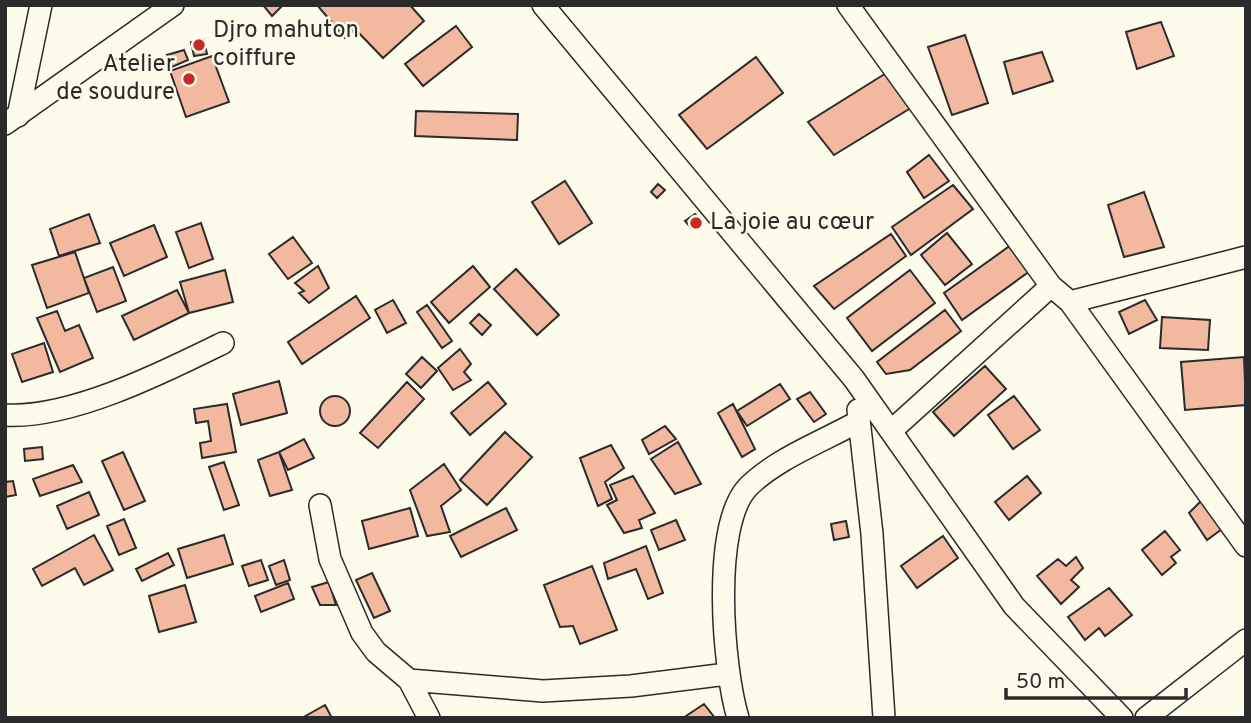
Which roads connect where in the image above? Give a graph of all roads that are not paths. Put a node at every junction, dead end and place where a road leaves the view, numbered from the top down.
1 (41, 5) edge
2 (173, 5) edge
3 (848, 5) edge
4 (550, 6) edge
5 (12, 120) edge
6 (1246, 257) edge
7 (1051, 286) junction
8 (1070, 302) junction
9 (223, 343) dead end
10 (854, 379) junction
11 (5, 415) edge
12 (859, 421) junction
13 (891, 431) junction
14 (320, 505) dead end
15 (1246, 546) edge
16 (1246, 640) edge
17 (727, 674) junction
18 (409, 680) junction
19 (429, 718) edge
20 (738, 718) edge
21 (884, 718) edge
22 (1122, 718) edge
23 (1146, 718) edge

1 - 5 street
2 - 5 street
3 - 7 street
4 - 10 street
6 - 8 street
7 - 8 street
7 - 13 street
8 - 15 street
9 - 11 street
10 - 12 street
10 - 13 street
12 - 17 street
12 - 21 street
13 - 22 street
14 - 18 street
16 - 23 street
17 - 18 street
17 - 20 street
18 - 19 street

